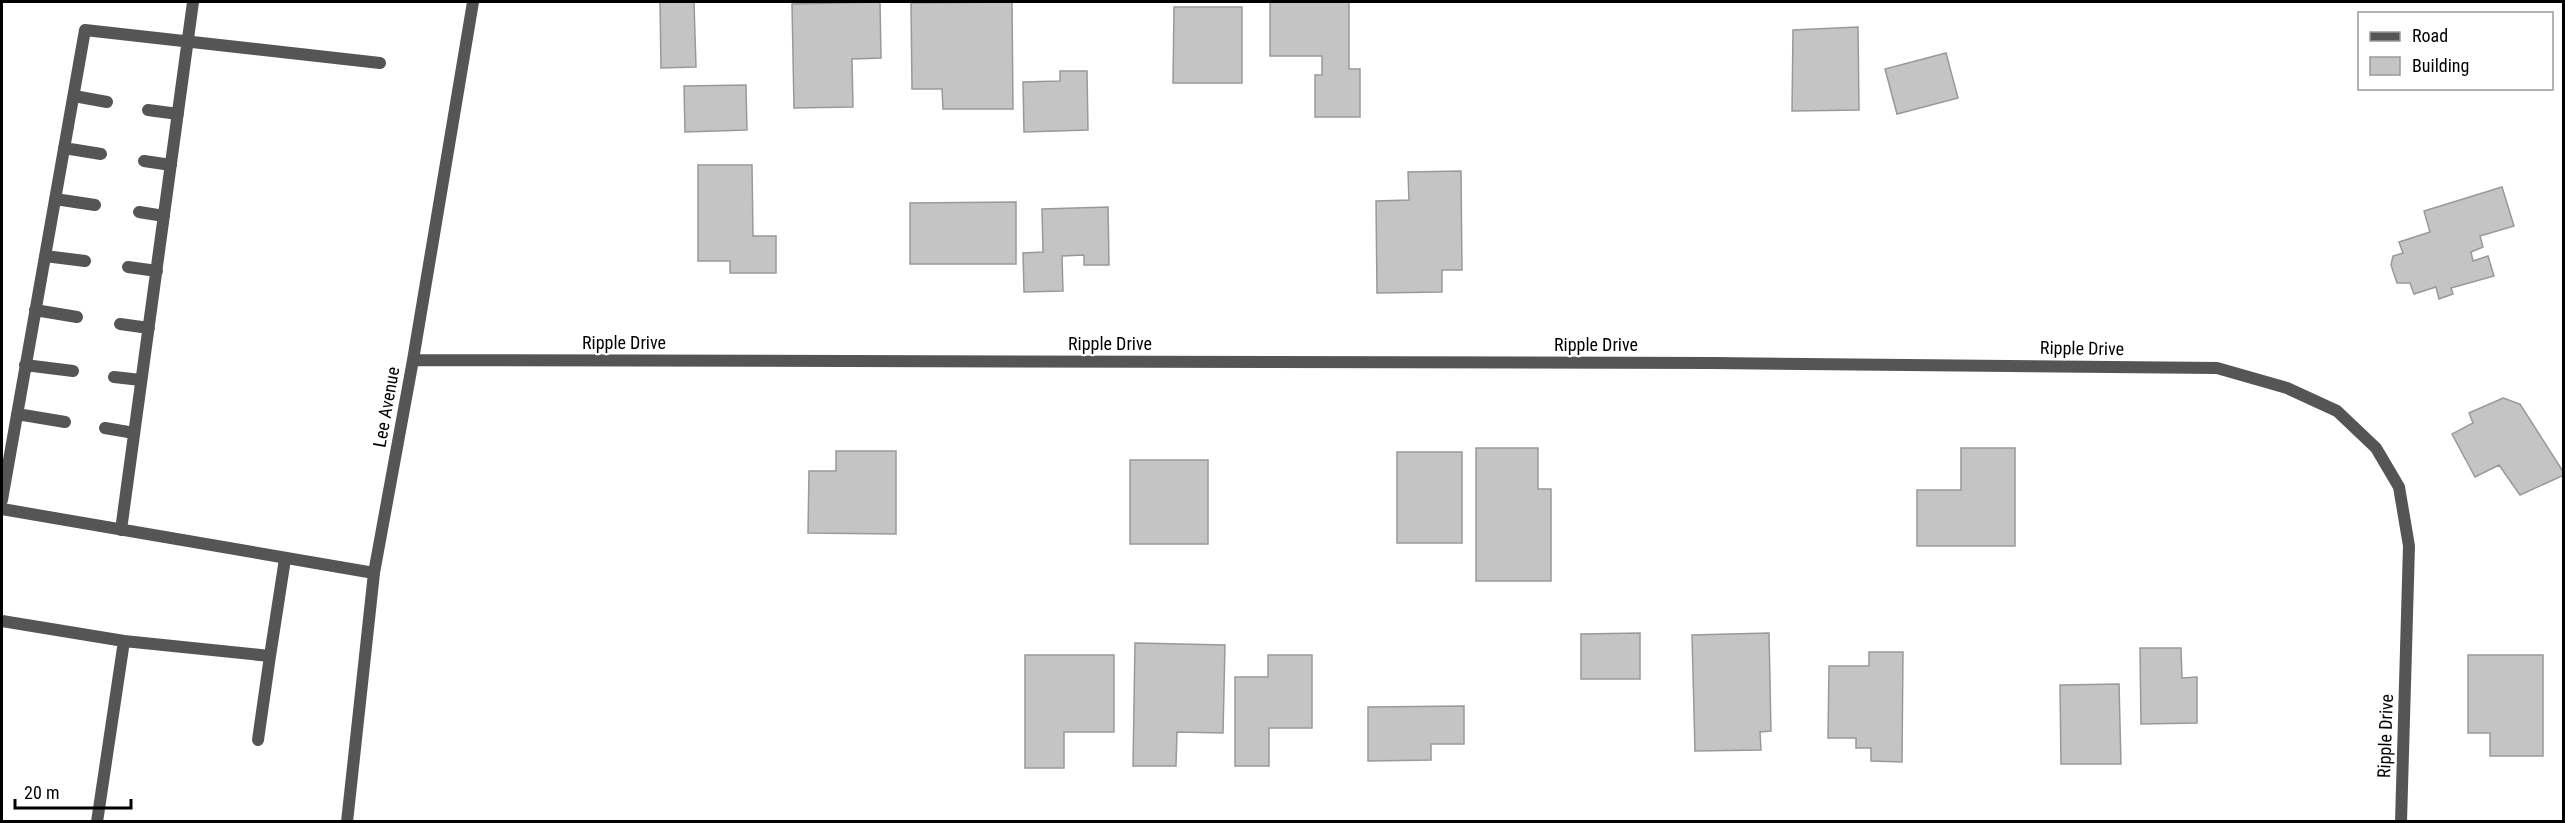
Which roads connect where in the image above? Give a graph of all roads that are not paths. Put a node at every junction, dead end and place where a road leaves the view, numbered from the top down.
1 (193, 2) edge
2 (473, 2) edge
3 (188, 40) junction
4 (380, 63) dead end
5 (74, 96) junction
6 (107, 102) dead end
7 (148, 110) dead end
8 (178, 114) junction
9 (64, 148) junction
10 (101, 154) dead end
11 (144, 161) dead end
12 (171, 165) junction
13 (55, 199) junction
14 (95, 205) dead end
15 (139, 212) dead end
16 (164, 216) junction
17 (45, 256) junction
18 (85, 261) dead end
19 (128, 267) dead end
20 (157, 271) junction
21 (35, 310) junction
22 (77, 317) dead end
23 (120, 324) dead end
24 (149, 328) junction
25 (413, 360) junction
26 (25, 364) junction
27 (73, 371) dead end
28 (114, 377) dead end
29 (141, 380) junction
30 (17, 414) junction
31 (64, 422) dead end
32 (105, 428) dead end
33 (134, 433) junction
34 (2, 500) edge
35 (2, 509) edge
36 (121, 530) junction
37 (285, 559) junction
38 (374, 573) junction
39 (2, 621) edge
40 (124, 641) junction
41 (270, 656) junction
42 (258, 741) dead end
43 (97, 822) edge
44 (346, 822) edge
45 (2401, 822) edge

1 - 3 street
2 - 25 street, Lee Avenue
3 - 4 street
3 - 5 street
3 - 8 street
5 - 6 street
5 - 9 street
7 - 8 street
8 - 12 street
9 - 10 street
9 - 13 street
11 - 12 street
12 - 16 street
13 - 14 street
13 - 17 street
15 - 16 street
16 - 20 street
17 - 18 street
17 - 21 street
19 - 20 street
20 - 24 street
21 - 22 street
21 - 26 street
23 - 24 street
24 - 29 street
25 - 38 street, Lee Avenue
25 - 45 street, Ripple Drive
26 - 27 street
26 - 30 street
28 - 29 street
29 - 33 street
30 - 31 street
30 - 34 street
32 - 33 street
33 - 36 street
35 - 36 street
36 - 37 street
37 - 38 street
37 - 41 street
38 - 44 street, Lee Avenue
39 - 40 street
40 - 41 street
40 - 43 street
41 - 42 street

